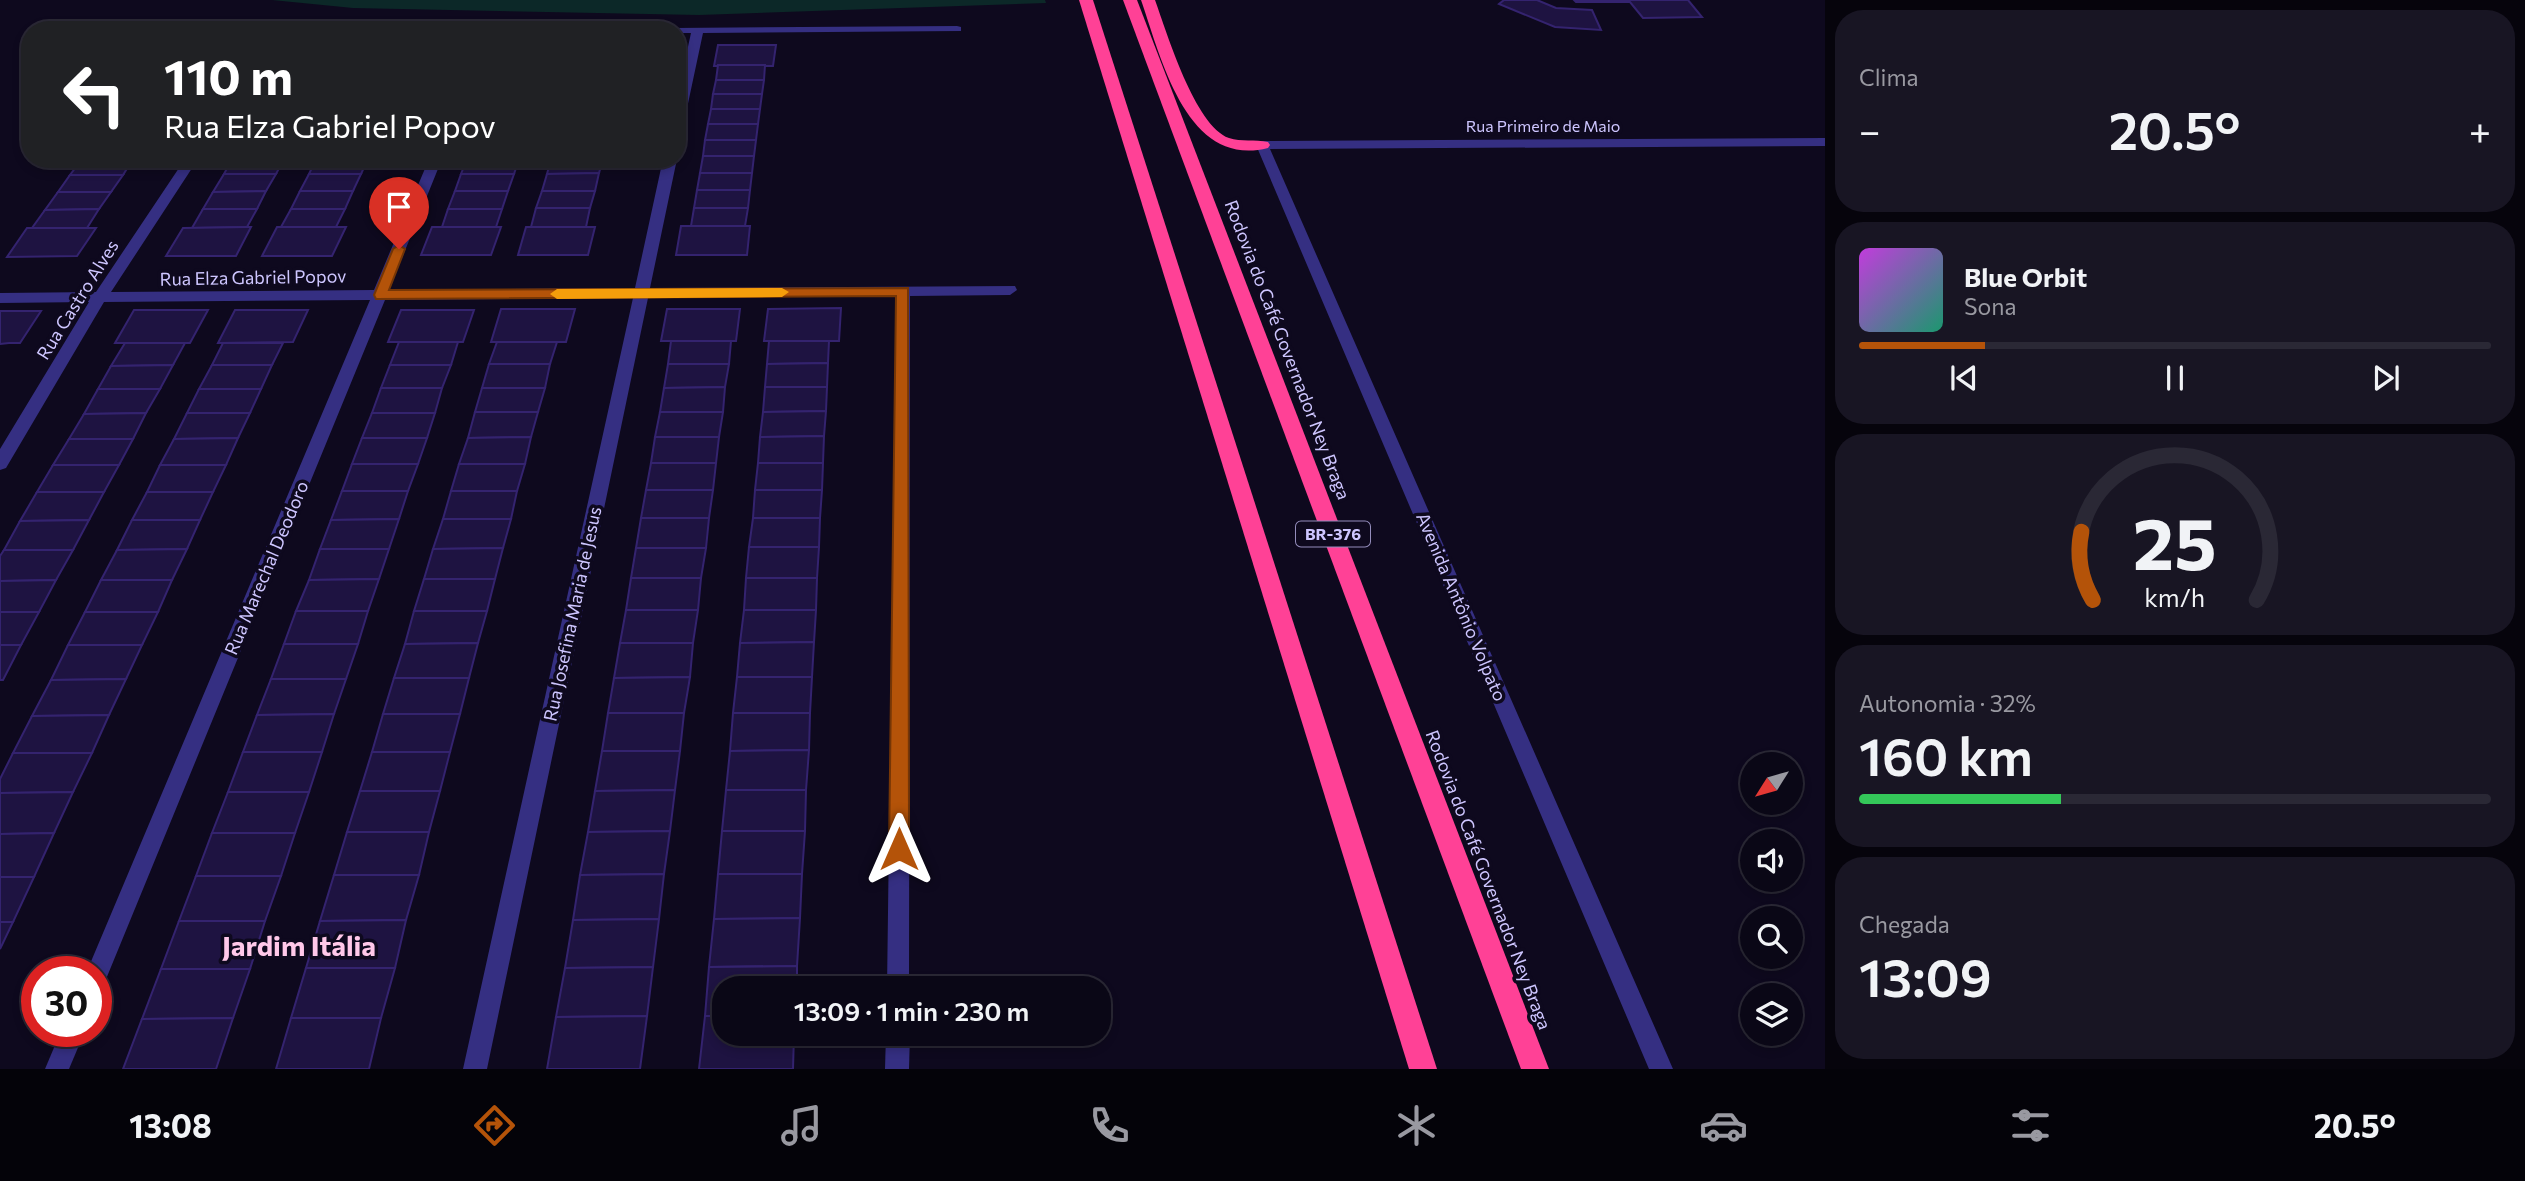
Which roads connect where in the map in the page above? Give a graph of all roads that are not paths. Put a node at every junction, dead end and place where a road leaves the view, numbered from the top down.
1 (1086, 0) edge
2 (1130, 0) edge
3 (1148, 0) edge
4 (957, 29) dead end
5 (686, 30) edge
6 (698, 30) junction
7 (686, 85) edge
8 (1825, 142) edge
9 (1262, 145) junction
10 (186, 168) edge
11 (432, 168) edge
12 (668, 168) edge
13 (1010, 290) dead end
14 (903, 291) junction
15 (642, 293) junction
16 (381, 295) junction
17 (0, 298) edge
18 (99, 299) junction
19 (0, 463) edge
20 (104, 956) edge
21 (898, 976) edge
22 (898, 1046) edge
23 (67, 1047) edge
24 (57, 1069) edge
25 (475, 1069) edge
26 (897, 1069) edge
27 (1423, 1069) edge
28 (1535, 1069) edge
29 (1661, 1069) edge

1 - 27 highway
2 - 28 highway, Rodovia do Café Governador Ney Braga / BR-376
3 - 9 highway
4 - 6 street
5 - 6 street
6 - 7 street
8 - 9 street, Rua Primeiro de Maio
9 - 29 street, Avenida Antônio Volpato
10 - 18 street, Rua Castro Alves
11 - 16 street, Rua Marechal Deodoro
12 - 15 street, Rua Josefina Maria de Jesus
13 - 14 street, Rua Elza Gabriel Popov
14 - 15 street, Rua Elza Gabriel Popov
14 - 21 street
15 - 16 street, Rua Elza Gabriel Popov
15 - 25 street, Rua Josefina Maria de Jesus
16 - 18 street, Rua Elza Gabriel Popov
16 - 20 street, Rua Marechal Deodoro
17 - 18 street, Rua Elza Gabriel Popov
18 - 19 street, Rua Castro Alves
22 - 26 street
23 - 24 street

